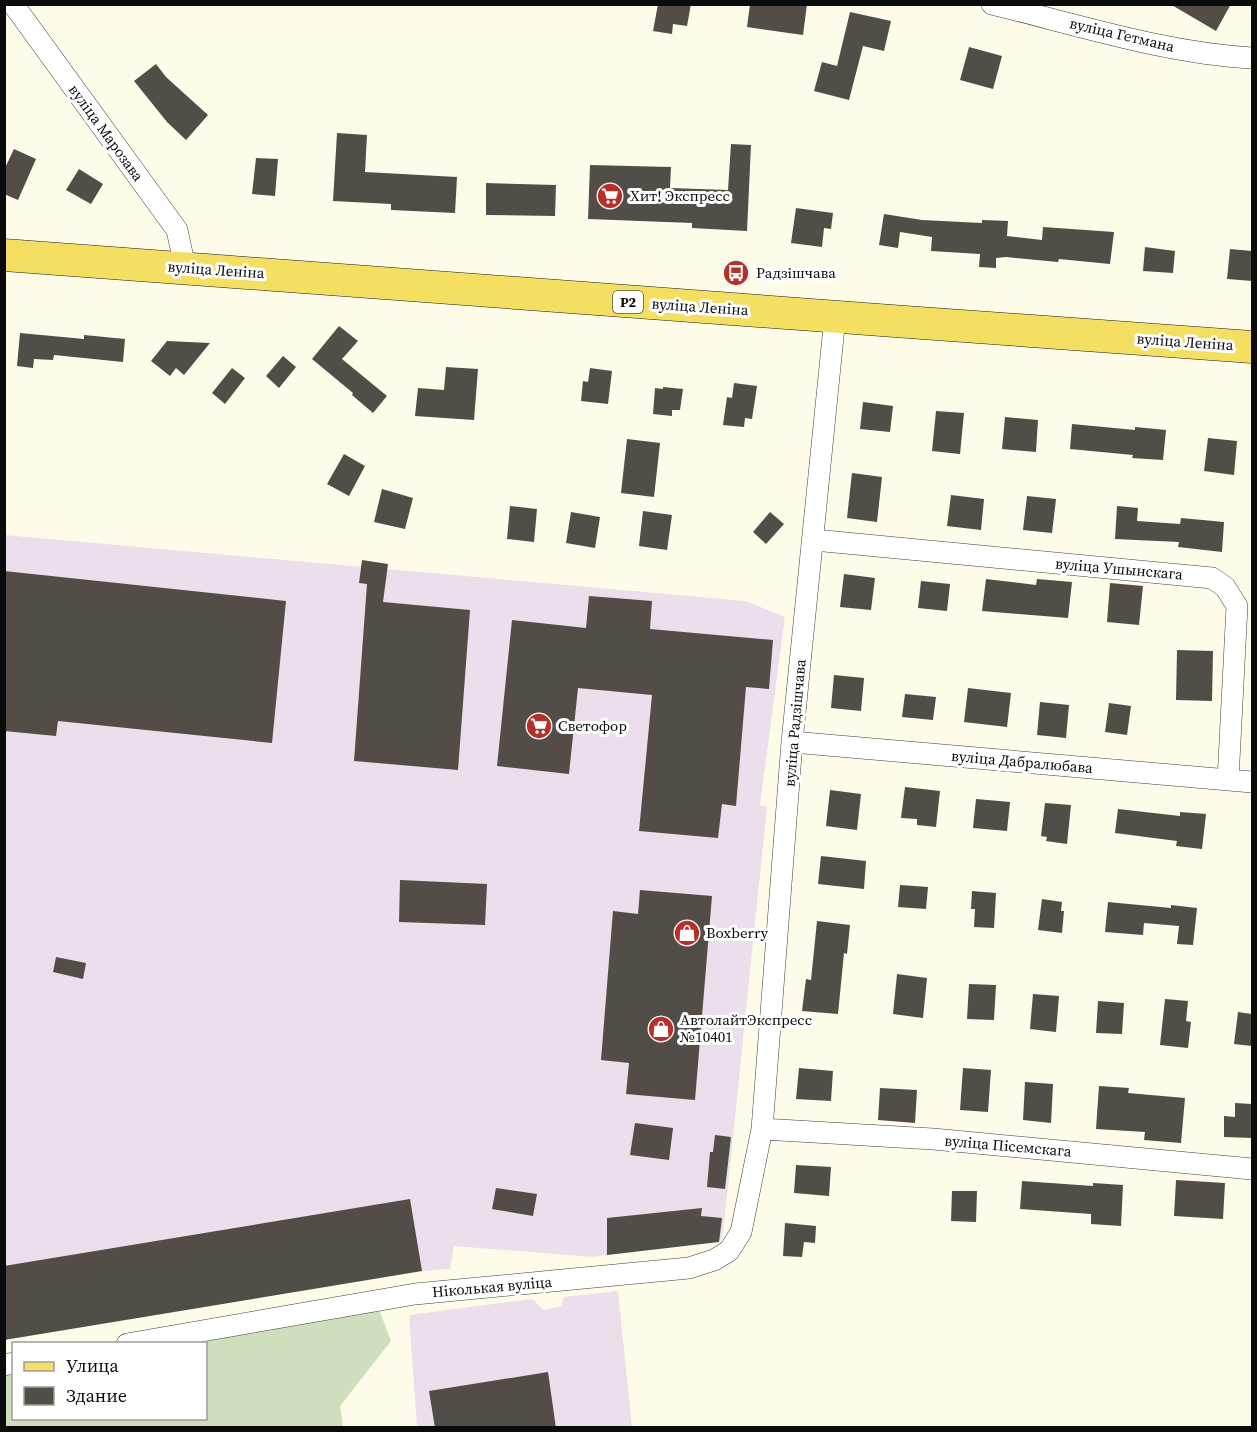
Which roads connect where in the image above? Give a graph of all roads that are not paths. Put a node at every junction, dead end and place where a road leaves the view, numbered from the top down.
1 (13, 4) edge
2 (992, 4) edge
3 (1252, 58) edge
4 (4, 255) edge
5 (185, 267) junction
6 (835, 317) junction
7 (1252, 347) edge
8 (814, 540) junction
9 (792, 742) junction
10 (1228, 780) junction
11 (1252, 782) edge
12 (762, 1129) junction
13 (1252, 1169) edge
14 (139, 1342) edge

1 - 5 street, вуліца Марозава
2 - 3 street, вуліца Гетмана
4 - 5 main road, вуліца Леніна / Р2
5 - 6 main road, вуліца Леніна / Р2
6 - 7 main road, вуліца Леніна / Р2
6 - 8 street, вуліца Радзішчава
8 - 9 street, вуліца Радзішчава
8 - 10 street, вуліца Ушынскага
9 - 10 street, вуліца Дабралюбава
9 - 12 street, вуліца Радзішчава
10 - 11 street, вуліца Дабралюбава
12 - 13 street, вуліца Пісемскага
12 - 14 street, Ніколькая вуліца

